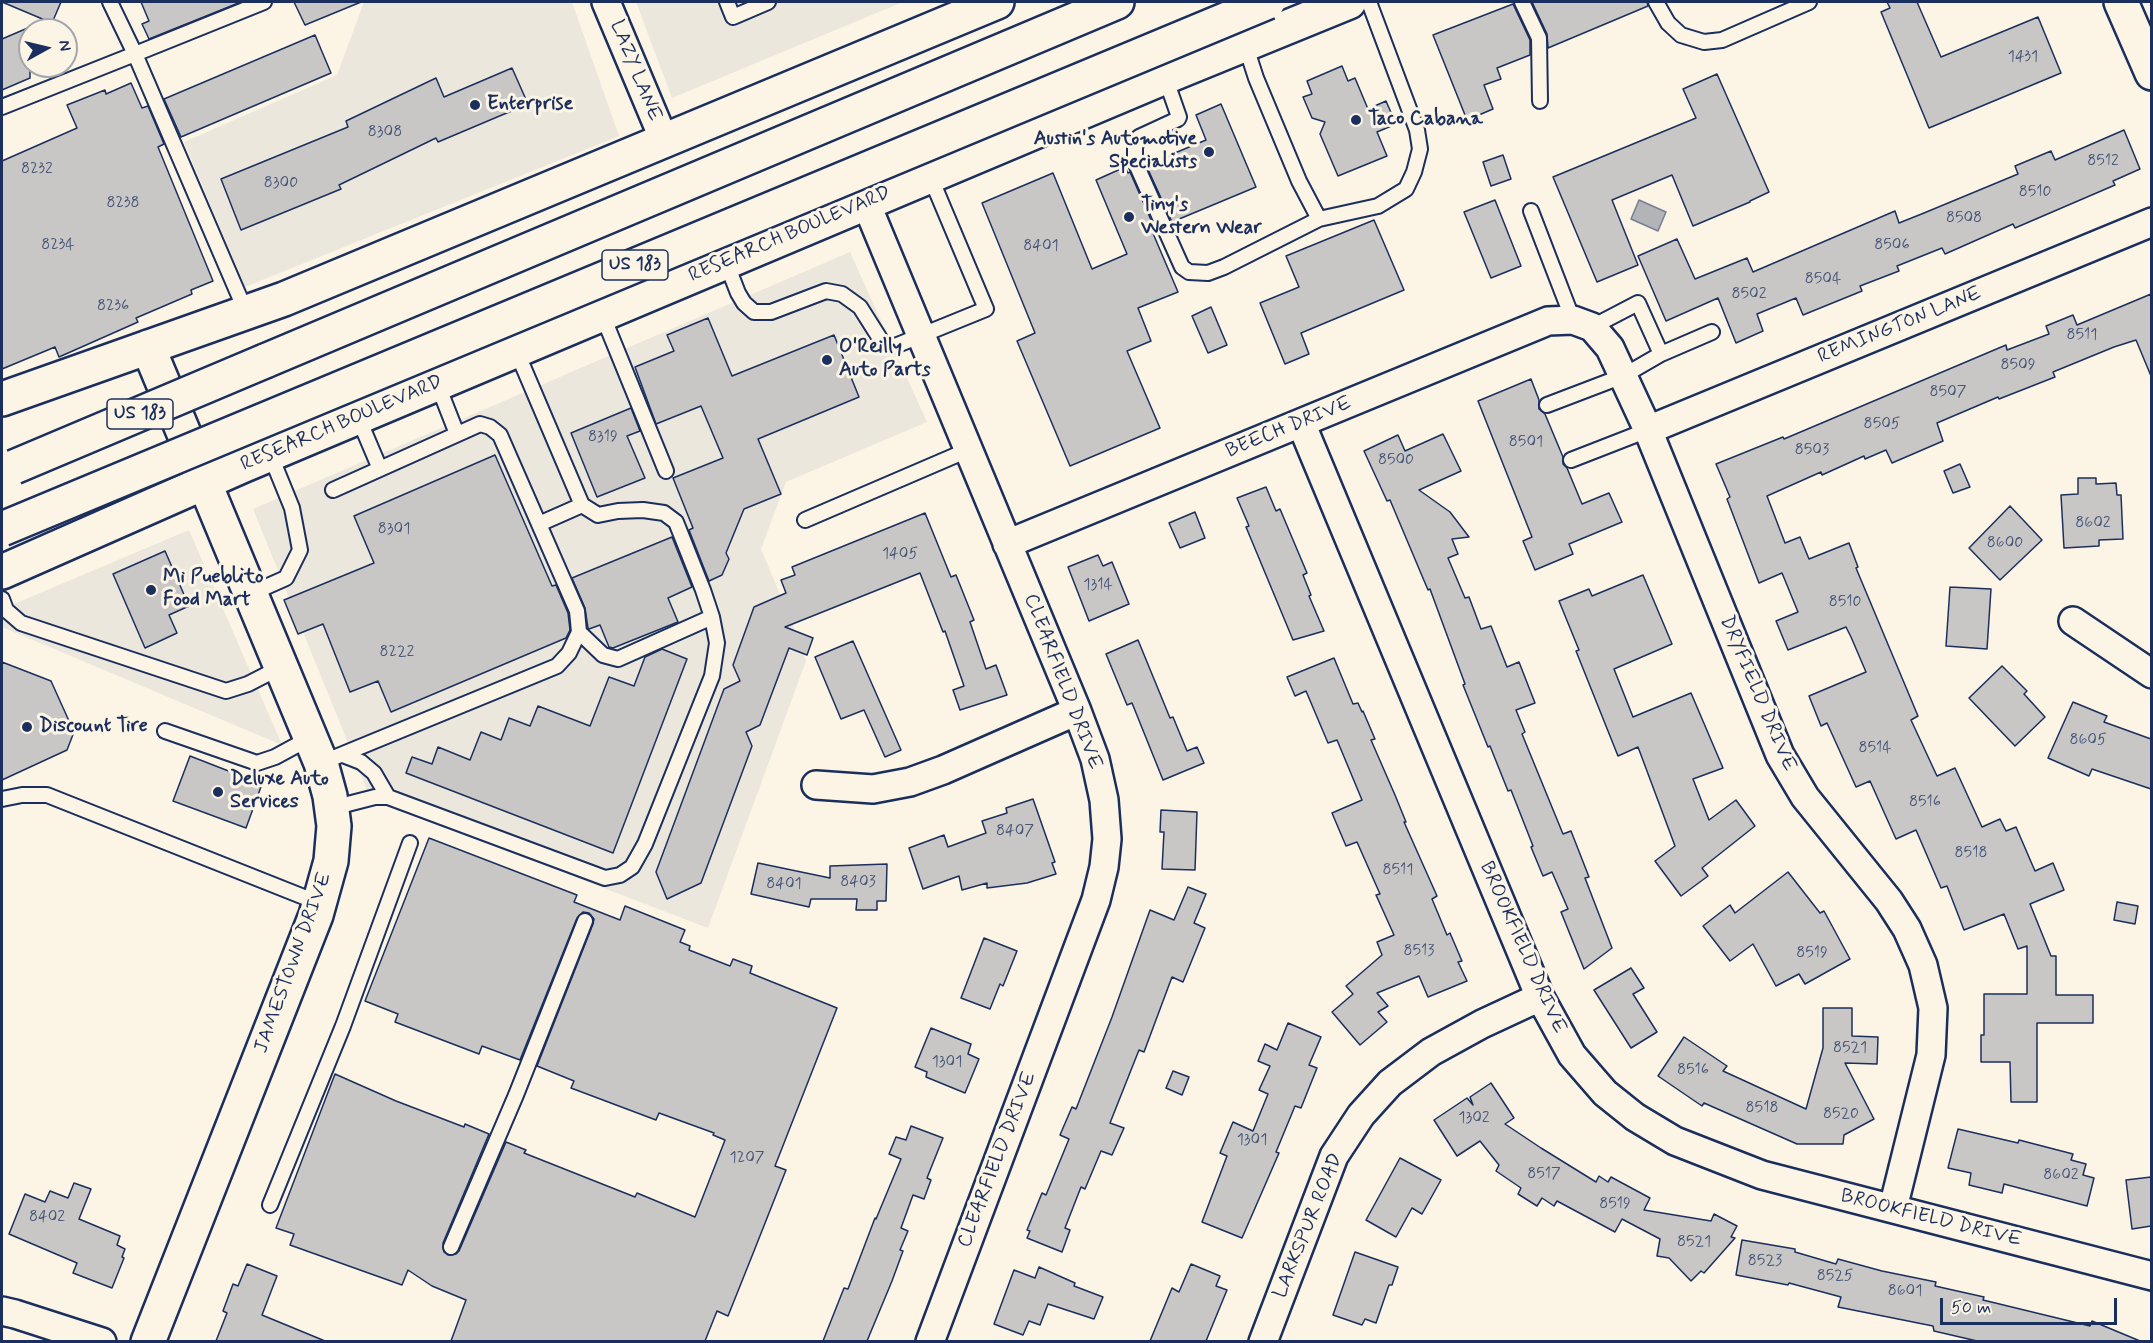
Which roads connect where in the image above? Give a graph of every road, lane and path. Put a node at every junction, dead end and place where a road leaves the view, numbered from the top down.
1 (110, 2) edge
2 (264, 2) edge
3 (606, 2) edge
4 (727, 2) edge
5 (768, 2) edge
6 (997, 2) edge
7 (1117, 2) edge
8 (1268, 2) edge
9 (1349, 2) edge
10 (1369, 2) edge
11 (1522, 2) edge
12 (1656, 2) edge
13 (1809, 2) edge
14 (2121, 2) edge
15 (1245, 44) junction
16 (135, 54) junction
17 (2151, 73) edge
18 (1165, 77) junction
19 (1540, 101) dead end
20 (2, 107) edge
21 (664, 140) junction
22 (930, 176) junction
23 (866, 203) junction
24 (1531, 212) dead end
25 (1319, 219) junction
26 (2151, 222) edge
27 (726, 262) junction
28 (246, 312) junction
29 (602, 314) junction
30 (1583, 324) junction
31 (1712, 332) dead end
32 (920, 334) junction
33 (148, 347) junction
34 (516, 350) junction
35 (1661, 354) junction
36 (1623, 376) junction
37 (437, 383) junction
38 (2, 399) edge
39 (1547, 405) dead end
40 (358, 417) junction
41 (1301, 423) junction
42 (1648, 430) junction
43 (457, 434) junction
44 (189, 446) junction
45 (968, 450) junction
46 (256, 460) junction
47 (1570, 460) dead end
48 (6, 469) edge
49 (380, 469) junction
50 (666, 471) dead end
51 (204, 482) junction
52 (333, 490) dead end
53 (582, 505) junction
54 (805, 520) dead end
55 (539, 524) junction
56 (2, 529) edge
57 (1007, 544) junction
58 (2, 572) edge
59 (250, 594) junction
60 (2, 599) edge
61 (712, 617) junction
62 (2073, 621) dead end
63 (579, 632) junction
64 (281, 667) junction
65 (2151, 674) edge
66 (1077, 711) junction
67 (165, 731) dead end
68 (325, 752) junction
69 (816, 786) dead end
70 (388, 797) junction
71 (2, 799) edge
72 (332, 808) junction
73 (410, 843) dead end
74 (319, 903) junction
75 (585, 921) dead end
76 (1540, 997) junction
77 (270, 1205) dead end
78 (1893, 1208) junction
79 (451, 1247) dead end
80 (2151, 1276) edge
81 (2, 1311) edge
82 (939, 1339) edge
83 (102, 1341) edge
84 (148, 1341) edge
85 (1263, 1341) edge

1 - 16 lane
2 - 16 lane
3 - 21 street, LAZY LANE
4 - 5 lane
6 - 21 main road
7 - 48 main road, US 183, bridge
8 - 56 main road, US 183, bridge
9 - 15 main road, RESEARCH BOULEVARD
10 - 25 lane
11 - 19 lane
12 - 13 lane
14 - 17 main road
15 - 18 main road, RESEARCH BOULEVARD
15 - 25 lane
16 - 20 lane
16 - 28 lane
18 - 22 main road, RESEARCH BOULEVARD
18 - 25 lane
21 - 28 main road
22 - 23 main road, RESEARCH BOULEVARD
22 - 32 lane
23 - 27 main road, RESEARCH BOULEVARD
23 - 32 street, CLEARFIELD DRIVE
24 - 30 lane
26 - 42 street, REMINGTON LANE
27 - 29 main road, RESEARCH BOULEVARD
27 - 32 lane
28 - 33 main road
29 - 34 main road, RESEARCH BOULEVARD
29 - 50 lane
30 - 35 lane
30 - 36 street, DRYFIELD DRIVE
30 - 41 street, BEECH DRIVE
31 - 35 lane
32 - 45 street, CLEARFIELD DRIVE
33 - 38 main road
33 - 44 main road, JAMESTOWN DRIVE
34 - 37 main road, RESEARCH BOULEVARD
34 - 53 lane
35 - 36 lane
36 - 39 lane
36 - 42 street, DRYFIELD DRIVE
37 - 40 main road, RESEARCH BOULEVARD
37 - 43 lane
40 - 46 main road, RESEARCH BOULEVARD
40 - 49 lane
41 - 57 street, BEECH DRIVE
41 - 76 street, BROOKFIELD DRIVE
42 - 47 lane
42 - 78 street, DRYFIELD DRIVE
43 - 49 lane
43 - 55 lane
44 - 46 main road
44 - 51 main road, JAMESTOWN DRIVE
45 - 54 lane
45 - 57 street, CLEARFIELD DRIVE
46 - 51 main road, RESEARCH BOULEVARD
46 - 59 lane
49 - 52 lane
51 - 58 main road, RESEARCH BOULEVARD
51 - 59 main road, JAMESTOWN DRIVE
53 - 55 lane
53 - 61 lane
55 - 63 lane
57 - 66 street, CLEARFIELD DRIVE
59 - 64 main road, JAMESTOWN DRIVE
60 - 64 lane
61 - 63 lane
61 - 70 lane
62 - 65 street
63 - 68 lane
64 - 68 main road, JAMESTOWN DRIVE
66 - 69 street
66 - 82 street, CLEARFIELD DRIVE
67 - 68 lane
68 - 70 lane
68 - 72 main road, JAMESTOWN DRIVE
70 - 72 lane
71 - 74 lane
72 - 74 main road, JAMESTOWN DRIVE
73 - 77 lane
74 - 84 main road, JAMESTOWN DRIVE
75 - 79 lane
76 - 78 street, BROOKFIELD DRIVE
76 - 85 street, LARKSPUR ROAD
78 - 80 street, BROOKFIELD DRIVE
81 - 83 street

